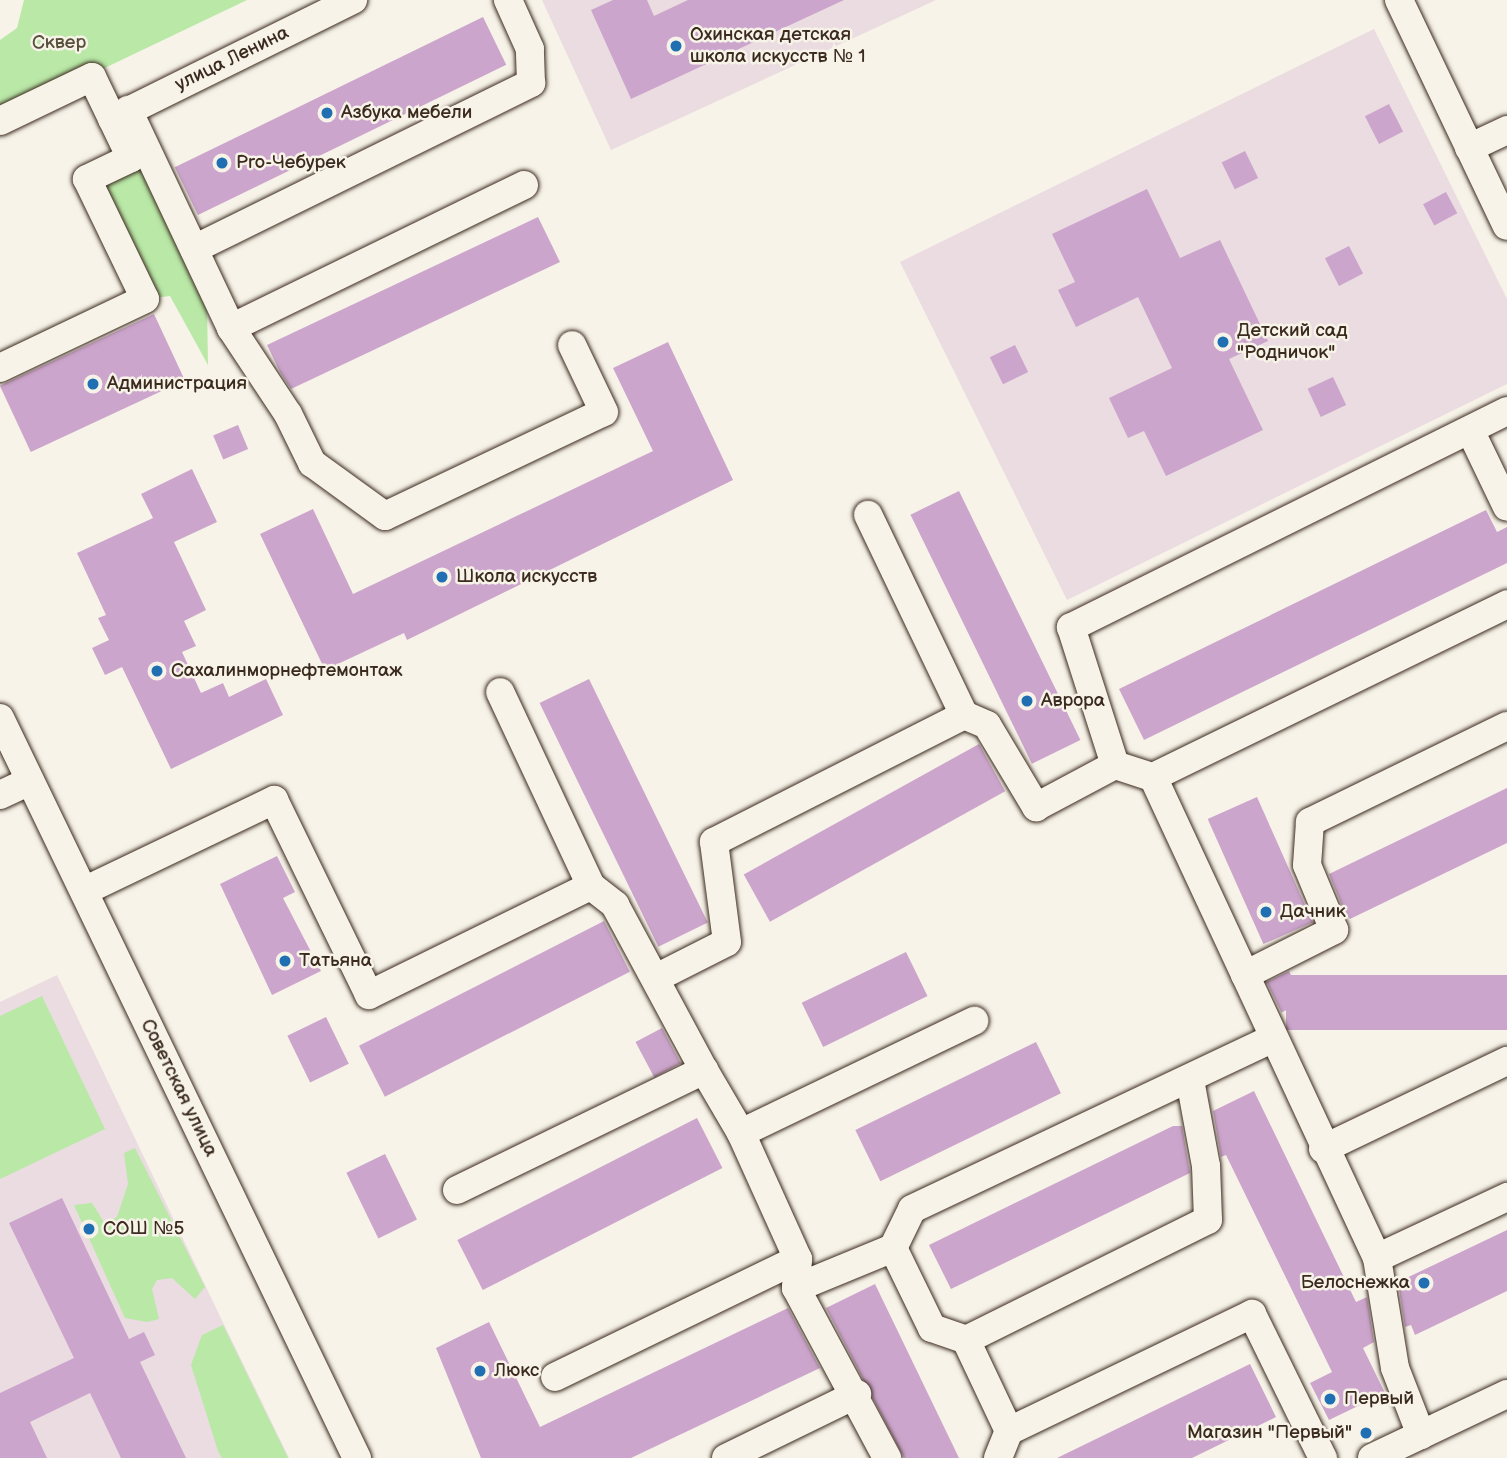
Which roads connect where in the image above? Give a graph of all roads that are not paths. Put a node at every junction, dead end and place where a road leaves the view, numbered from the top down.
1 (353, 0) edge
2 (508, 0) edge
3 (1399, 0) edge
4 (308, 10) edge
5 (120, 115) junction
6 (0, 121) edge
7 (1507, 130) edge
8 (1469, 148) junction
9 (524, 185) dead end
10 (1507, 226) edge
11 (194, 249) junction
12 (231, 328) junction
13 (572, 345) dead end
14 (0, 368) edge
15 (1507, 411) edge
16 (1470, 430) junction
17 (1507, 507) edge
18 (868, 515) dead end
19 (1507, 604) edge
20 (500, 692) dead end
21 (964, 715) junction
22 (0, 718) edge
23 (1507, 726) edge
24 (1115, 765) junction
25 (1153, 777) junction
26 (30, 781) junction
27 (0, 795) edge
28 (590, 886) junction
29 (84, 891) junction
30 (1245, 975) junction
31 (657, 977) junction
32 (974, 1021) dead end
33 (1272, 1039) junction
34 (1507, 1061) edge
35 (704, 1070) junction
36 (1190, 1080) junction
37 (741, 1133) junction
38 (1323, 1149) junction
39 (457, 1190) dead end
40 (1507, 1197) edge
41 (893, 1248) junction
42 (1377, 1258) junction
43 (799, 1259) junction
44 (796, 1288) junction
45 (965, 1340) junction
46 (555, 1377) dead end
47 (857, 1394) junction
48 (1507, 1394) edge
49 (1009, 1431) junction
50 (1421, 1435) junction
51 (357, 1458) edge
52 (726, 1458) edge
53 (887, 1458) edge
54 (998, 1458) edge
55 (1323, 1458) edge
56 (1372, 1458) edge

1 - 4 street, улица Ленина
2 - 11 street
3 - 8 street
4 - 5 street, улица Ленина
5 - 6 street
5 - 11 street
5 - 14 street
7 - 8 street
8 - 10 street
9 - 12 street
11 - 12 street
12 - 13 street
15 - 16 street
16 - 17 street
16 - 24 street
18 - 21 street
19 - 25 street
20 - 28 street
21 - 24 street
21 - 31 street
22 - 26 street, Советская улица
23 - 30 street
24 - 25 street
25 - 30 street
26 - 27 street
26 - 29 street, Советская улица
28 - 29 street
28 - 31 street
29 - 51 street, Советская улица
30 - 33 street
31 - 35 street
32 - 37 street
33 - 36 street
33 - 38 street
34 - 38 street
35 - 37 street
35 - 39 street
36 - 41 street
36 - 45 street
37 - 43 street
38 - 42 street
40 - 42 street
41 - 44 street
41 - 45 street
42 - 50 street
43 - 44 street
43 - 46 street
44 - 47 street
45 - 49 street
47 - 52 street
47 - 53 street
48 - 50 street
49 - 54 street
49 - 55 street
50 - 56 street

